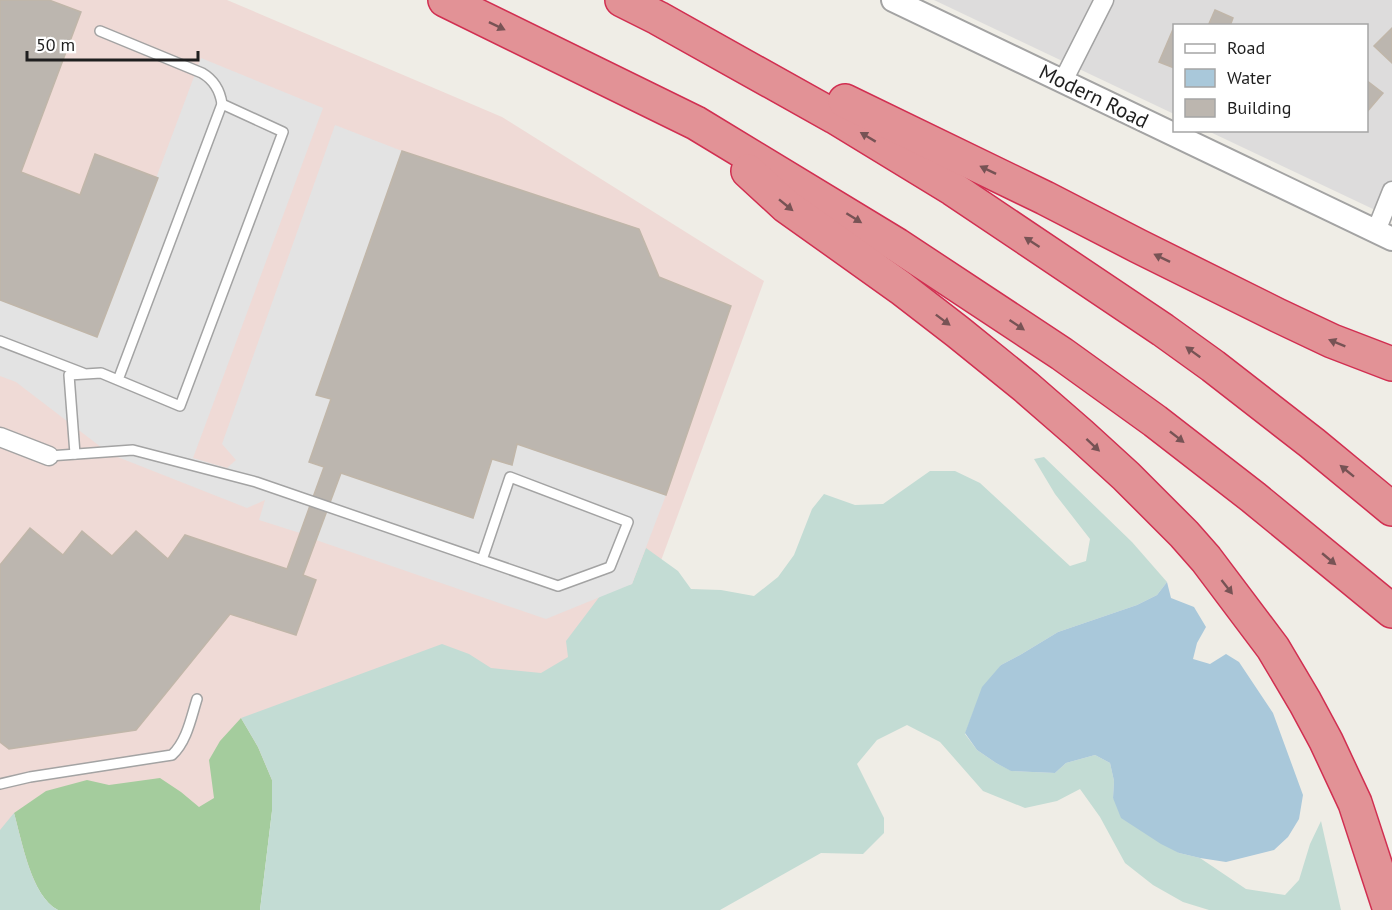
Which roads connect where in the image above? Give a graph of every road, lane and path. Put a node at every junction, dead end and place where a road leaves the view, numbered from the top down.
1 (445, 0) edge
2 (622, 0) edge
3 (631, 0) edge
4 (893, 0) edge
5 (1104, 0) edge
6 (100, 31) dead end
7 (1063, 81) junction
8 (222, 104) junction
9 (696, 123) junction
10 (1392, 191) edge
11 (1384, 235) edge
12 (0, 341) edge
13 (1392, 364) edge
14 (85, 374) junction
15 (118, 380) junction
16 (0, 437) edge
17 (75, 454) junction
18 (49, 456) joint
19 (1392, 509) edge
20 (482, 560) junction
21 (1392, 611) edge
22 (197, 699) dead end
23 (0, 784) edge
24 (1390, 910) edge

1 -> 9 highway
19 -> 2 highway
13 -> 3 highway
4 - 7 street, Modern Road
5 - 7 street
6 - 8 lane
7 - 11 street, Modern Road
8 - 15 lane
8 - 15 lane
9 -> 21 highway
9 -> 24 highway
10 - 11 street
12 - 14 lane
14 - 15 lane
14 - 17 lane
16 - 18 street
17 - 18 lane
17 - 20 lane
20 - 20 lane
22 - 23 lane

